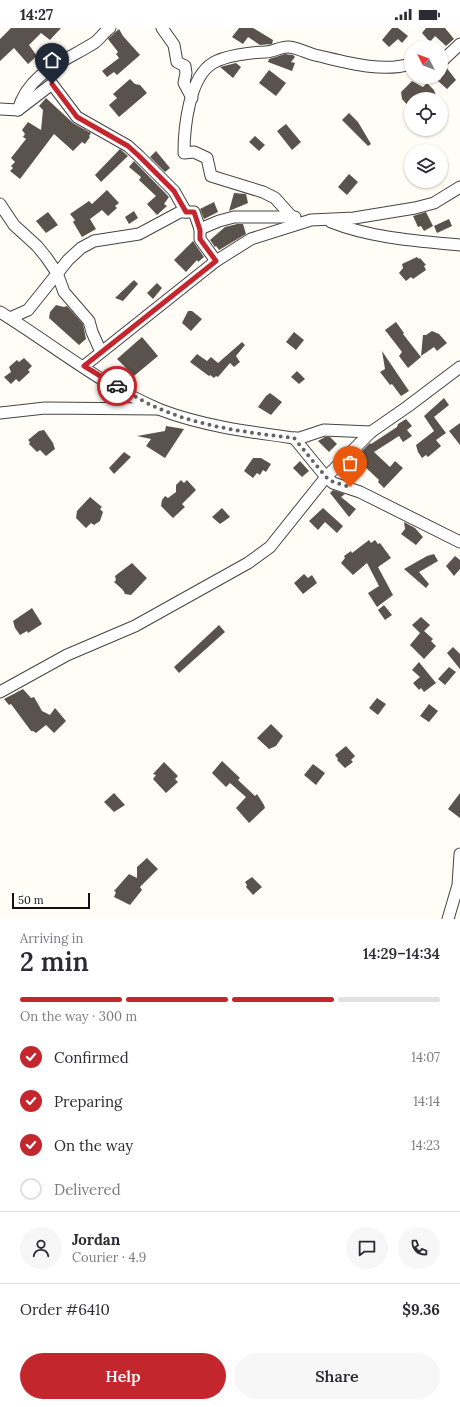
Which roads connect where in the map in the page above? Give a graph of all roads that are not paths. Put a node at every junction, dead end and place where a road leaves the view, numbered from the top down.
1 (110, 28) edge
2 (162, 28) edge
3 (460, 44) edge
4 (448, 55) edge
5 (404, 65) edge
6 (192, 98) junction
7 (0, 109) edge
8 (18, 110) junction
9 (460, 187) edge
10 (0, 204) edge
11 (186, 212) junction
12 (292, 217) junction
13 (311, 220) junction
14 (327, 220) junction
15 (200, 230) junction
16 (460, 245) edge
17 (216, 261) junction
18 (57, 274) junction
19 (0, 312) edge
20 (10, 318) junction
21 (101, 352) junction
22 (84, 366) junction
23 (460, 366) edge
24 (161, 410) junction
25 (0, 413) edge
26 (371, 432) junction
27 (294, 438) junction
28 (326, 477) junction
29 (460, 542) edge
30 (0, 692) edge
31 (460, 854) edge
32 (448, 919) edge

1 - 8 street
2 - 6 street
3 - 4 street
5 - 6 street
6 - 12 street
7 - 8 street
8 - 11 street
9 - 14 street
10 - 18 street
11 - 15 street
11 - 18 street
12 - 13 street
12 - 15 street
13 - 14 street
13 - 17 street
14 - 16 street
15 - 17 street
17 - 21 street
18 - 20 street
18 - 21 street
19 - 20 street
20 - 22 street
21 - 22 street
22 - 24 street
23 - 26 street
24 - 25 street
24 - 27 street
26 - 27 street
26 - 28 street
27 - 28 street
28 - 29 street
28 - 30 street
31 - 32 street

